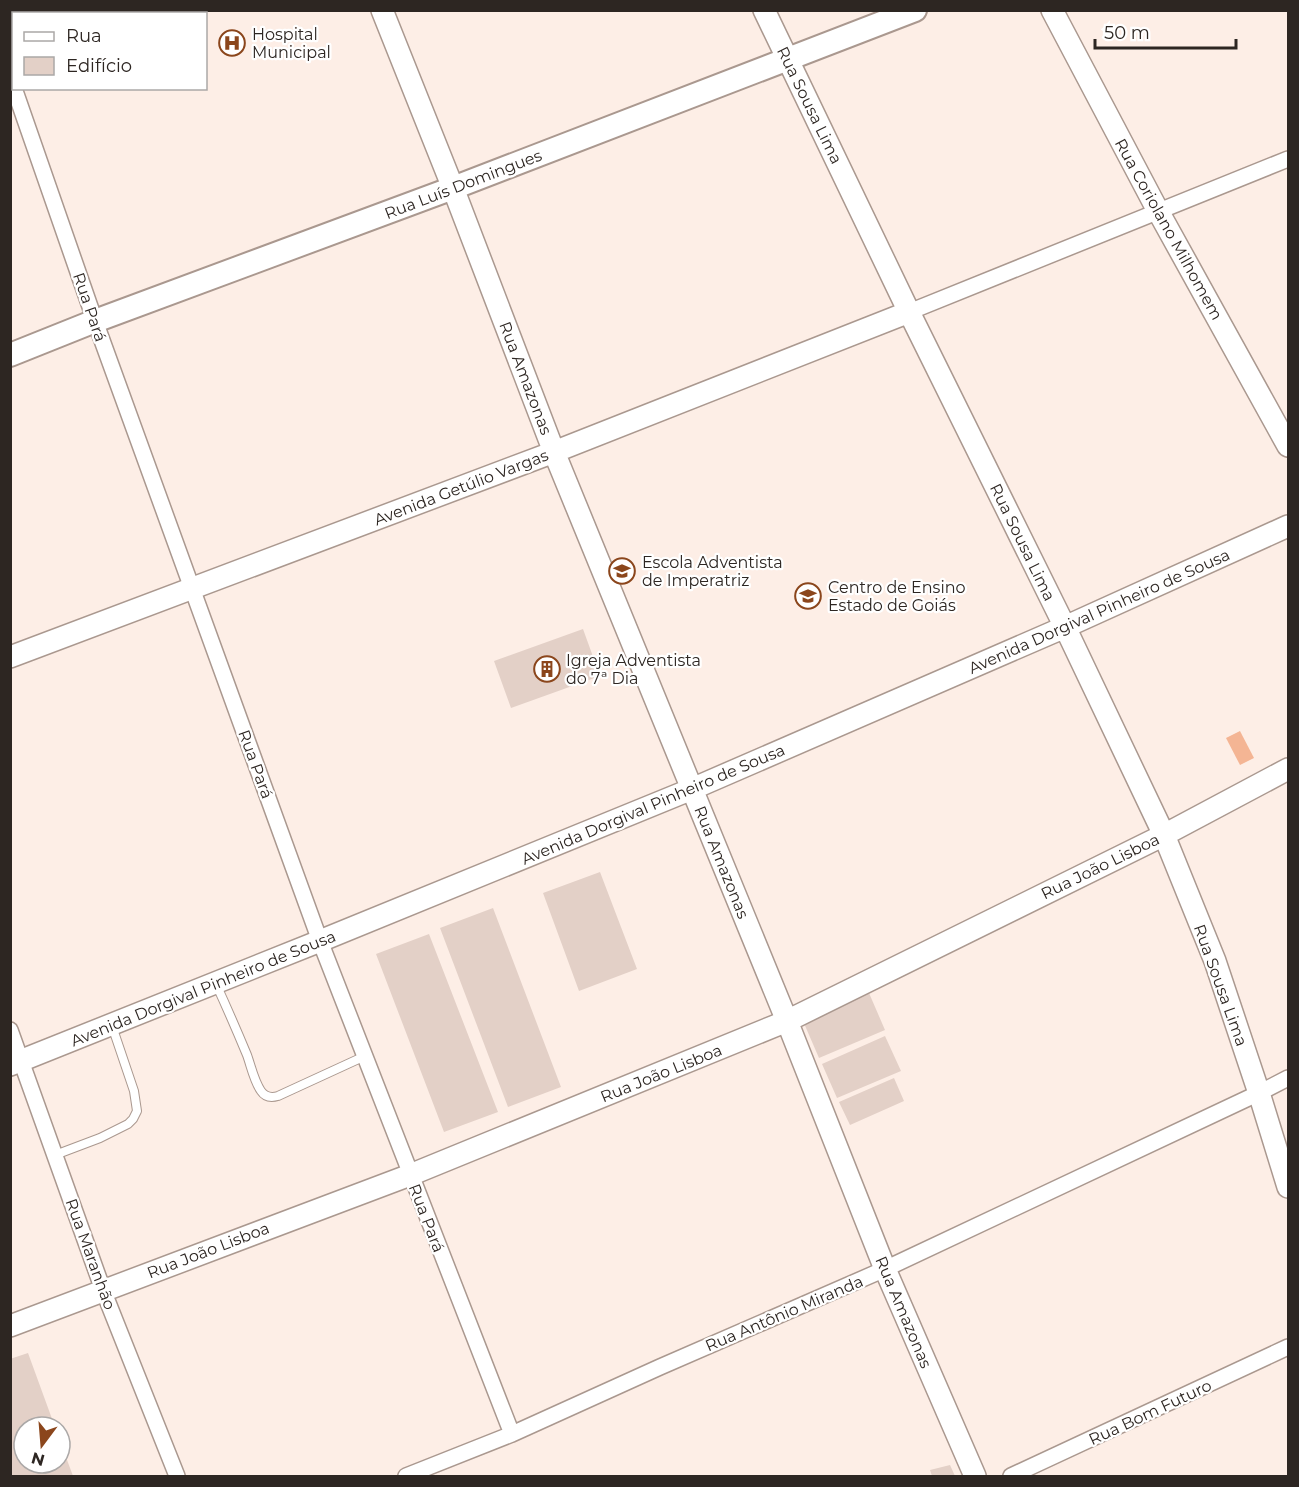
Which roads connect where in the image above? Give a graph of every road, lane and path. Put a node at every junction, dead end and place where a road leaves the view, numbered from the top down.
1 (382, 10) edge
2 (764, 10) edge
3 (915, 10) edge
4 (1052, 10) edge
5 (789, 60) junction
6 (15, 90) edge
7 (1288, 159) edge
8 (453, 188) junction
9 (1158, 211) junction
10 (909, 312) junction
11 (95, 321) junction
12 (10, 355) edge
13 (1288, 446) edge
14 (554, 452) junction
15 (1288, 526) edge
16 (192, 588) junction
17 (1065, 627) junction
18 (10, 657) edge
19 (1288, 770) edge
20 (692, 789) junction
21 (1164, 835) junction
22 (320, 941) junction
23 (216, 983) junction
24 (788, 1021) junction
25 (111, 1024) junction
26 (10, 1030) edge
27 (365, 1056) junction
28 (16, 1062) edge
29 (1288, 1078) edge
30 (1260, 1093) junction
31 (55, 1155) junction
32 (410, 1175) junction
33 (1288, 1187) edge
34 (885, 1269) junction
35 (103, 1290) junction
36 (10, 1326) edge
37 (1288, 1347) edge
38 (512, 1434) junction
39 (177, 1476) edge
40 (406, 1476) edge
41 (975, 1476) edge
42 (1011, 1476) edge

1 - 8 street, Rua Amazonas
2 - 5 street, Rua Sousa Lima
3 - 5 main road, Rua Luís Domingues
4 - 9 street, Rua Coriolano Milhomem
5 - 8 main road, Rua Luís Domingues
5 - 10 street, Rua Sousa Lima
6 - 11 street, Rua Pará
7 - 9 street
8 - 11 main road, Rua Luís Domingues
8 - 14 street, Rua Amazonas
9 - 10 street
9 - 13 street, Rua Coriolano Milhomem
10 - 14 street, Avenida Getúlio Vargas
10 - 17 street, Rua Sousa Lima
11 - 12 main road, Rua Luís Domingues
11 - 16 street, Rua Pará
14 - 16 street, Avenida Getúlio Vargas
14 - 20 street, Rua Amazonas
15 - 17 street, Avenida Dorgival Pinheiro de Sousa
16 - 18 street, Avenida Getúlio Vargas
16 - 22 street, Rua Pará
17 - 20 street, Avenida Dorgival Pinheiro de Sousa
17 - 21 street, Rua Sousa Lima
19 - 21 street, Rua João Lisboa
20 - 22 street, Avenida Dorgival Pinheiro de Sousa
20 - 24 street, Rua Amazonas
21 - 24 street, Rua João Lisboa
21 - 30 street, Rua Sousa Lima
22 - 23 street, Avenida Dorgival Pinheiro de Sousa
22 - 27 street, Rua Pará
23 - 25 street, Avenida Dorgival Pinheiro de Sousa
23 - 27 lane
24 - 32 street, Rua João Lisboa
24 - 34 street, Rua Amazonas
25 - 28 street, Avenida Dorgival Pinheiro de Sousa
25 - 31 lane
26 - 28 street, Rua Maranhão
27 - 32 street, Rua Pará
28 - 31 street, Rua Maranhão
29 - 30 street, Rua Antônio Miranda
30 - 33 street, Rua Sousa Lima
30 - 34 street, Rua Antônio Miranda
31 - 35 street, Rua Maranhão
32 - 35 street, Rua João Lisboa
32 - 38 street, Rua Pará
34 - 38 street, Rua Antônio Miranda
34 - 41 street, Rua Amazonas
35 - 36 street, Rua João Lisboa
35 - 39 street, Rua Maranhão
37 - 42 street, Rua Bom Futuro
38 - 40 street, Rua Antônio Miranda

